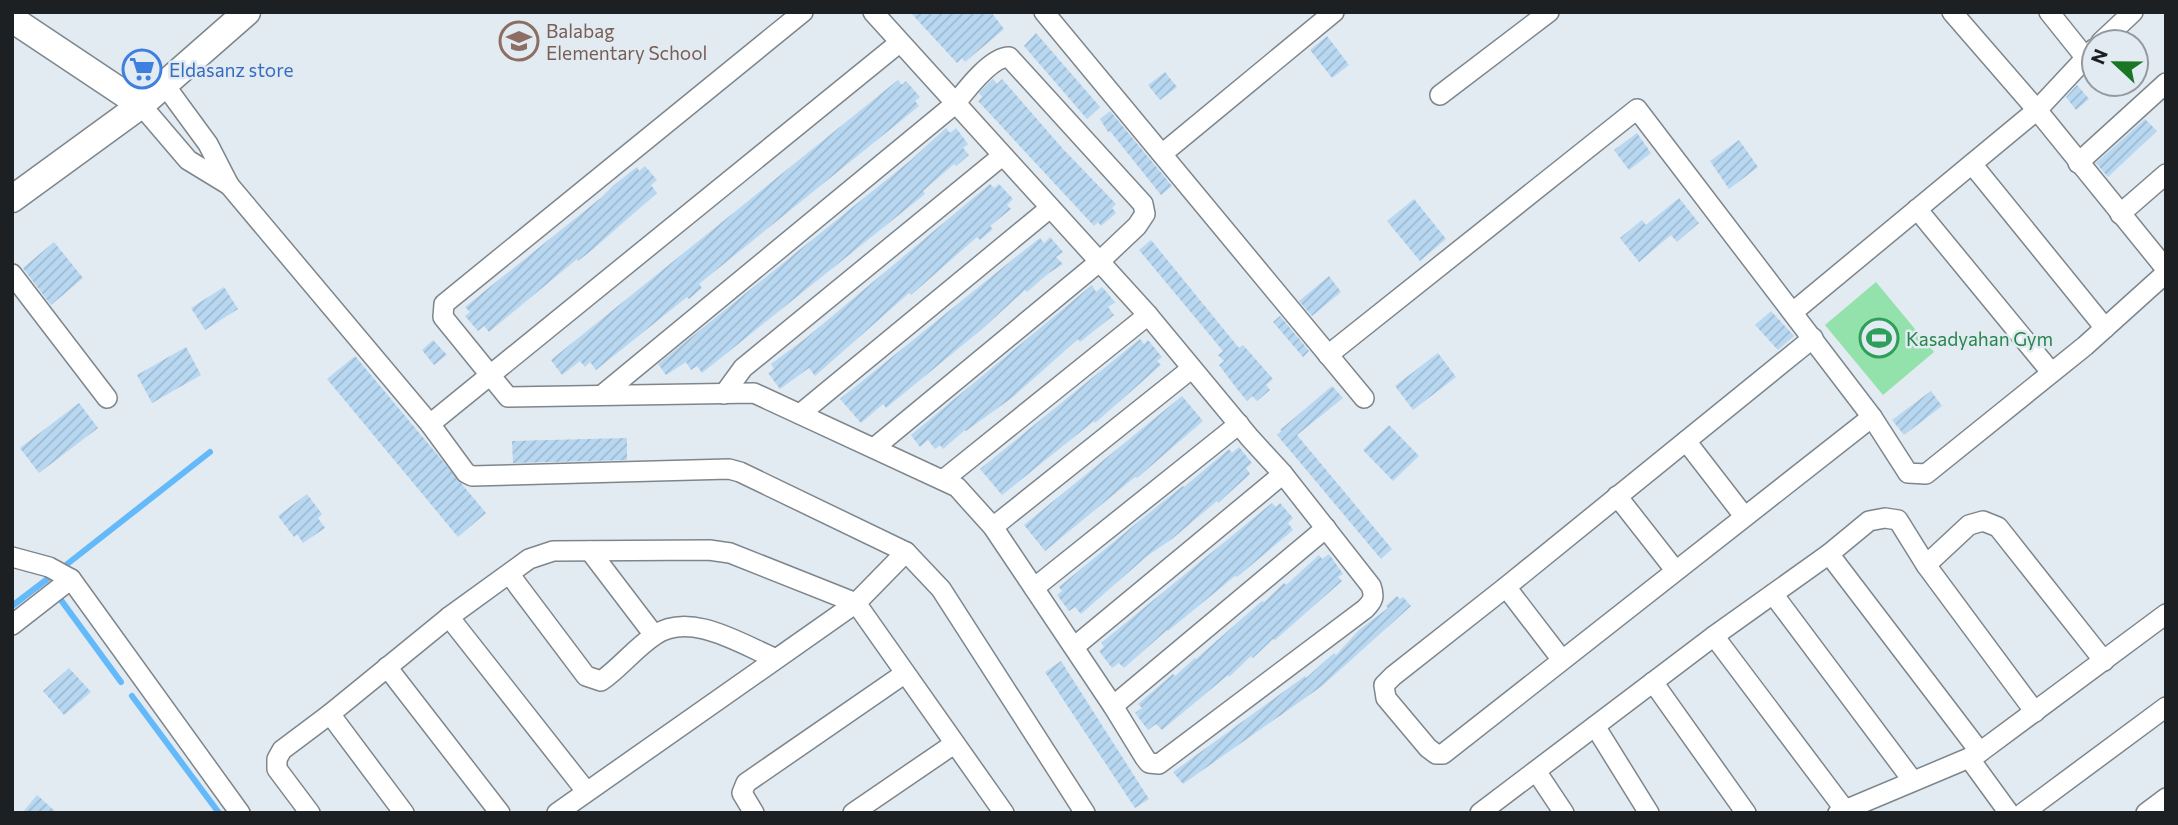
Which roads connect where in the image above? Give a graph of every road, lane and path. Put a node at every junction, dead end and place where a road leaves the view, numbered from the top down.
1 (247, 12) edge
2 (803, 12) edge
3 (873, 12) edge
4 (1044, 12) edge
5 (1334, 12) edge
6 (1549, 12) edge
7 (1952, 12) edge
8 (2049, 12) edge
9 (2133, 12) edge
10 (12, 19) edge
11 (2116, 28) edge
12 (899, 43) junction
13 (2080, 43) edge
14 (2080, 64) edge
15 (2166, 83) edge
16 (164, 84) junction
17 (1440, 95) dead end
18 (955, 104) junction
19 (141, 105) junction
20 (2036, 110) junction
21 (1162, 154) junction
22 (1002, 156) junction
23 (2078, 163) junction
24 (1972, 164) junction
25 (2166, 174) edge
26 (229, 185) junction
27 (12, 199) edge
28 (1050, 208) junction
29 (1917, 209) junction
30 (2120, 214) junction
31 (1099, 261) junction
32 (2166, 271) edge
33 (12, 274) edge
34 (1793, 312) junction
35 (1149, 315) junction
36 (2105, 328) junction
37 (1813, 338) junction
38 (1328, 355) junction
39 (1191, 369) junction
40 (2051, 372) junction
41 (491, 375) junction
42 (724, 394) junction
43 (603, 395) junction
44 (107, 398) dead end
45 (1364, 398) dead end
46 (800, 414) junction
47 (1871, 416) junction
48 (430, 424) junction
49 (1239, 424) junction
50 (1686, 441) junction
51 (874, 448) junction
52 (1283, 474) junction
53 (943, 480) junction
54 (1617, 496) junction
55 (1744, 516) junction
56 (993, 527) junction
57 (1326, 528) junction
58 (590, 551) junction
59 (906, 552) junction
60 (1829, 554) junction
61 (12, 557) edge
62 (1926, 565) junction
63 (1675, 570) junction
64 (510, 575) junction
65 (71, 579) junction
66 (1506, 587) junction
67 (1034, 588) junction
68 (1773, 594) junction
69 (856, 603) junction
70 (2166, 614) edge
71 (449, 617) junction
72 (12, 625) edge
73 (654, 635) junction
74 (1714, 636) junction
75 (1074, 647) junction
76 (774, 658) junction
77 (1562, 660) junction
78 (2104, 661) junction
79 (387, 667) junction
80 (904, 674) junction
81 (1653, 682) junction
82 (1113, 706) junction
83 (2166, 706) edge
84 (2035, 712) junction
85 (330, 715) junction
86 (1595, 726) junction
87 (954, 744) junction
88 (1974, 755) junction
89 (1536, 771) junction
90 (1913, 781) junction
91 (586, 791) junction
92 (2166, 798) edge
93 (1842, 811) edge
94 (1002, 812) edge
95 (1482, 812) edge
96 (240, 813) edge
97 (310, 813) edge
98 (404, 813) edge
99 (500, 813) edge
100 (557, 813) edge
101 (754, 813) edge
102 (853, 813) edge
103 (1085, 813) edge
104 (1564, 813) edge
105 (1649, 813) edge
106 (1746, 813) edge
107 (2010, 813) edge
108 (2023, 813) edge
109 (2146, 813) edge

1 - 16 main road
2 - 41 street
3 - 12 street
4 - 21 street
5 - 21 street
6 - 17 street
7 - 20 street
8 - 13 street
9 - 11 street
10 - 19 main road
12 - 18 street
12 - 41 street
14 - 20 street
15 - 23 street
16 - 19 main road
16 - 26 street
18 - 22 street
18 - 31 street
18 - 43 street
19 - 26 street
19 - 27 main road
20 - 23 street
20 - 24 street
21 - 38 street
22 - 28 street
22 - 42 street
23 - 30 street
24 - 29 street
24 - 36 street
25 - 30 street
26 - 48 street
28 - 31 street
28 - 46 street
29 - 34 street
29 - 40 street
30 - 32 street
31 - 35 street
31 - 51 street
32 - 36 street
33 - 44 street
34 - 37 street
34 - 38 street
35 - 39 street
35 - 53 street
36 - 40 street
37 - 47 street
37 - 50 street
38 - 45 street
39 - 49 street
39 - 56 street
40 - 47 street
41 - 43 street
41 - 48 street
42 - 43 street
42 - 46 street
46 - 51 street
47 - 55 street
48 - 59 street
49 - 52 street
49 - 67 street
50 - 54 street
50 - 55 street
51 - 53 street
52 - 57 street
52 - 75 street
53 - 56 street
54 - 63 street
54 - 66 street
55 - 63 street
56 - 67 street
57 - 82 street
57 - 82 street
58 - 64 street
58 - 69 street
58 - 73 street
59 - 69 street
59 - 103 street
60 - 62 street
60 - 68 street
60 - 88 street
61 - 65 street
62 - 78 street
62 - 84 street
63 - 77 street
64 - 71 street
64 - 73 street
65 - 72 street
65 - 96 street
66 - 77 street
66 - 77 street
67 - 75 street
68 - 74 street
68 - 90 street
69 - 76 street
69 - 80 street
70 - 78 street
71 - 79 street
71 - 91 street
73 - 76 street
74 - 81 street
74 - 93 street
75 - 82 street
76 - 91 street
78 - 84 street
79 - 85 street
79 - 99 street
80 - 87 street
80 - 101 street
81 - 86 street
81 - 106 street
83 - 108 street
84 - 88 street
85 - 97 street
85 - 98 street
86 - 89 street
86 - 105 street
87 - 94 street
87 - 102 street
88 - 90 street
88 - 107 street
89 - 95 street
89 - 104 street
90 - 93 street
91 - 100 street
92 - 109 street

